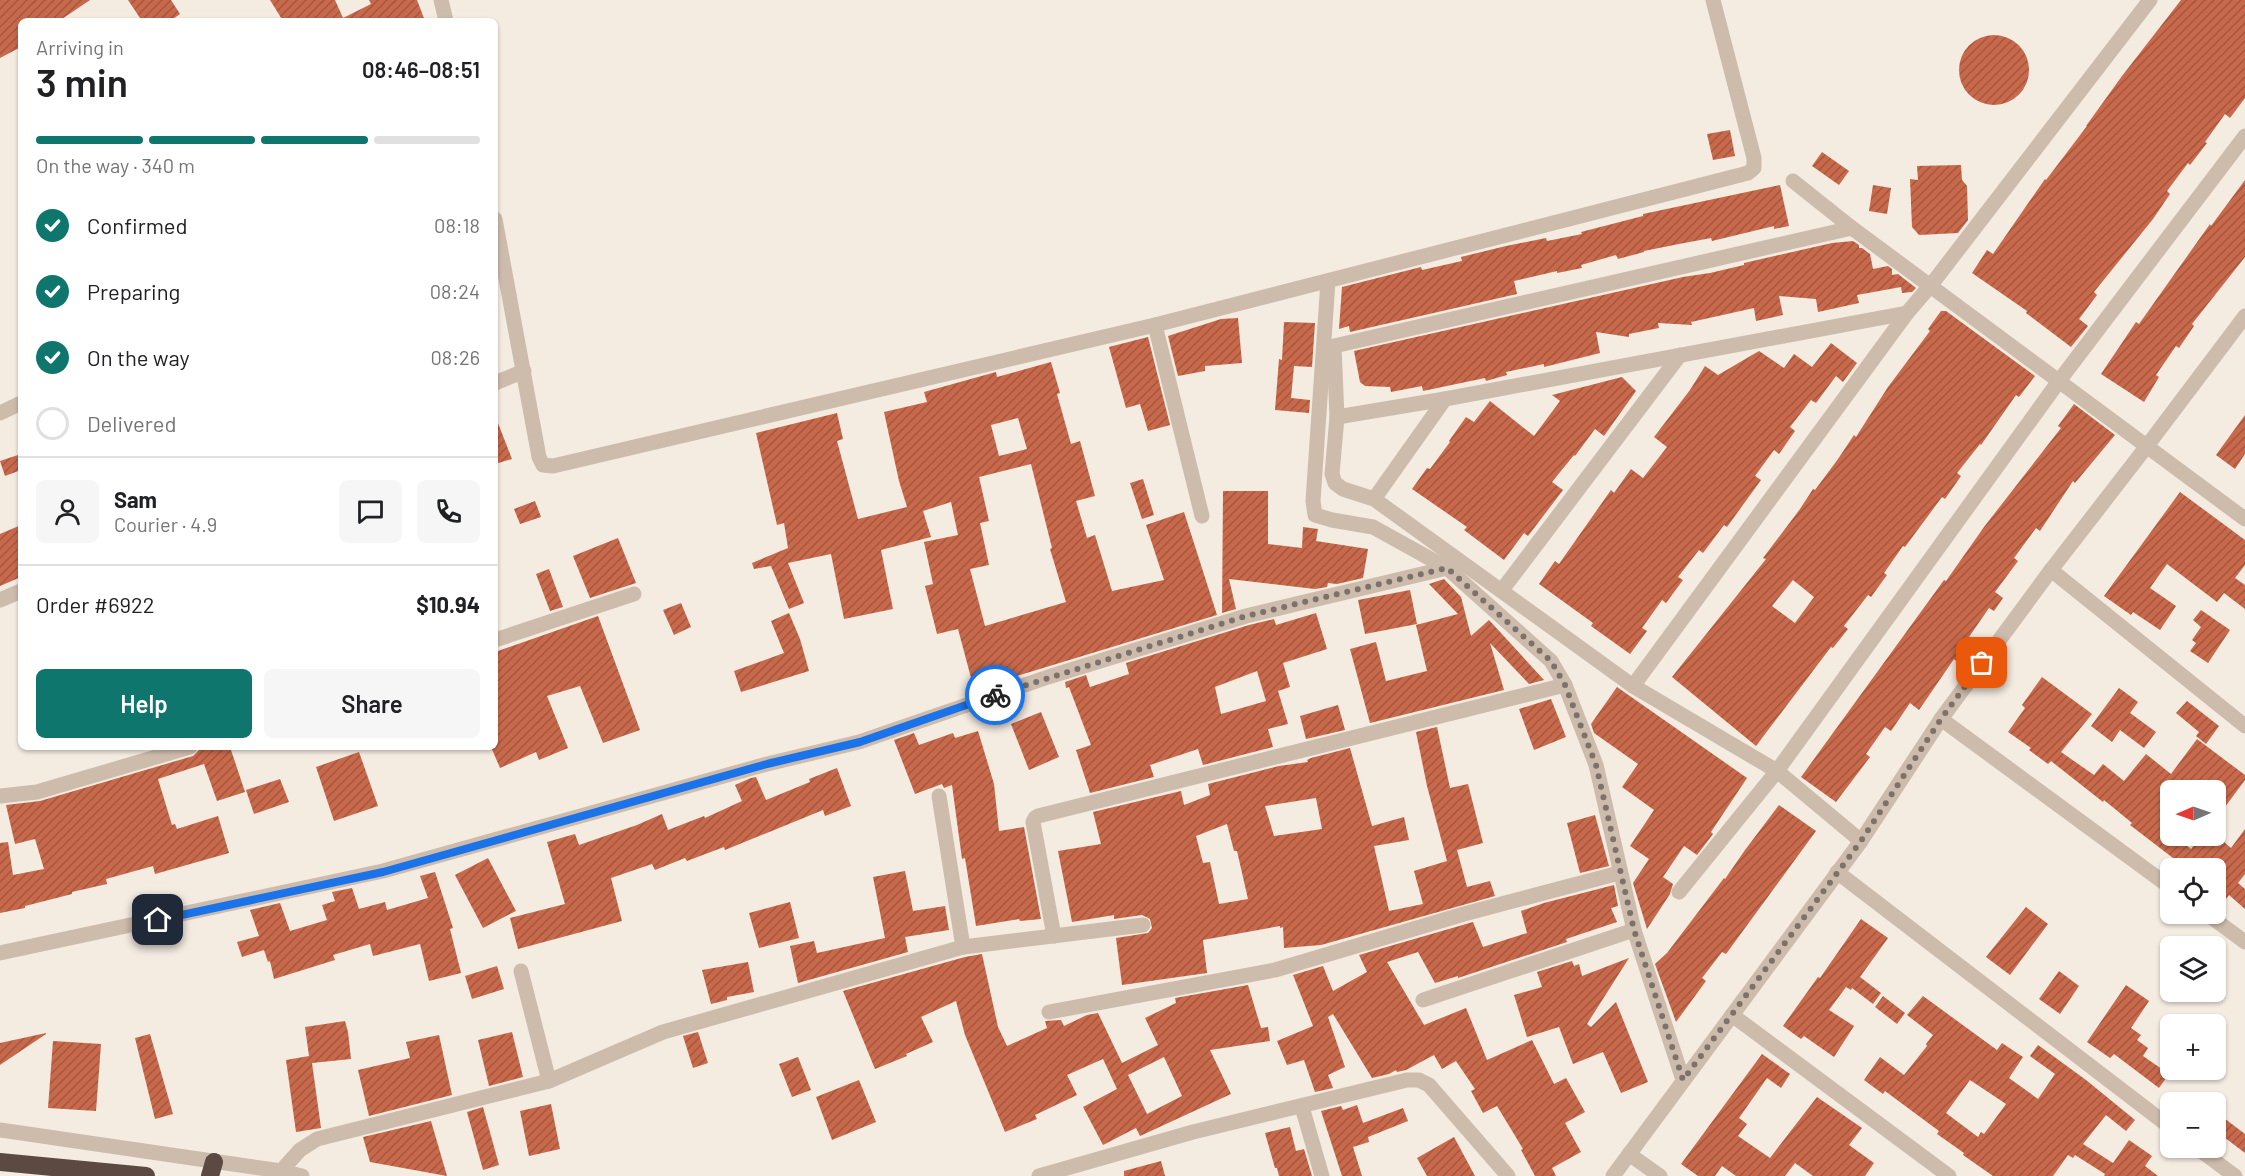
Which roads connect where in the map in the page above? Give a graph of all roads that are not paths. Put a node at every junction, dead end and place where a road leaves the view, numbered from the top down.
1 (441, 0) edge
2 (1713, 0) edge
3 (2150, 0) edge
4 (445, 18) edge
5 (2245, 136) edge
6 (1793, 181) dead end
7 (1852, 228) junction
8 (498, 235) edge
9 (1328, 281) junction
10 (1931, 285) junction
11 (1906, 313) junction
12 (2245, 316) edge
13 (1155, 325) junction
14 (1680, 355) junction
15 (524, 371) junction
16 (2059, 381) junction
17 (498, 382) edge
18 (1445, 399) junction
19 (18, 404) edge
20 (0, 413) edge
21 (1337, 417) junction
22 (2147, 446) junction
23 (1374, 499) junction
24 (1202, 516) dead end
25 (2245, 519) edge
26 (1447, 568) junction
27 (2051, 570) junction
28 (1502, 590) junction
29 (18, 592) edge
30 (634, 594) dead end
31 (0, 600) edge
32 (498, 639) edge
33 (1565, 685) junction
34 (1633, 686) junction
35 (1941, 719) junction
36 (2245, 726) edge
37 (180, 750) edge
38 (1776, 771) junction
39 (0, 796) edge
40 (939, 796) dead end
41 (1861, 841) junction
42 (1837, 872) junction
43 (1619, 873) junction
44 (2160, 880) edge
45 (1679, 892) dead end
46 (2220, 924) edge
47 (1143, 925) dead end
48 (1634, 930) junction
49 (1054, 936) junction
50 (2245, 942) edge
51 (963, 947) junction
52 (0, 953) edge
53 (521, 971) dead end
54 (1423, 1000) dead end
55 (1049, 1012) dead end
56 (1732, 1015) junction
57 (1683, 1080) junction
58 (549, 1081) junction
59 (1302, 1107) junction
60 (2160, 1119) edge
61 (0, 1130) edge
62 (1629, 1154) junction
63 (2211, 1158) edge
64 (0, 1162) edge
65 (212, 1169) edge
66 (280, 1171) junction
67 (146, 1176) edge
68 (302, 1176) edge
69 (1038, 1176) edge
70 (1322, 1176) edge
71 (1508, 1176) edge
72 (1613, 1176) edge
73 (1660, 1176) edge
74 (1949, 1176) edge
75 (2235, 1176) edge

1 - 4 street
2 - 9 street
3 - 10 street
5 - 16 street
6 - 7 street
7 - 10 street
7 - 21 street
8 - 15 street
9 - 13 street
9 - 26 street
10 - 11 street
10 - 16 street
11 - 14 street
11 - 34 street
12 - 22 street
13 - 15 street
13 - 24 street
14 - 18 street
14 - 28 street
15 - 17 street
16 - 22 street
16 - 38 street
18 - 21 street
18 - 23 street
19 - 20 street
21 - 23 street
22 - 25 street
22 - 27 street
23 - 28 street
26 - 33 street
26 - 52 street
27 - 35 street
27 - 36 street
28 - 34 street
29 - 31 street
30 - 32 street
33 - 43 street
33 - 49 street
34 - 38 street
35 - 41 street
35 - 44 street
37 - 39 street
38 - 41 street
38 - 45 street
40 - 51 street
41 - 42 street
42 - 56 street
42 - 60 street
43 - 48 street
43 - 55 street
46 - 50 street
47 - 49 street
48 - 54 street
48 - 57 street
49 - 51 street
51 - 58 street
53 - 58 street
56 - 57 street
56 - 74 street
57 - 62 street
58 - 66 street
59 - 69 street
59 - 70 street
59 - 71 street
61 - 65 street
62 - 72 street
62 - 73 street
63 - 75 street
64 - 67 highway
65 - 66 street
66 - 68 street

